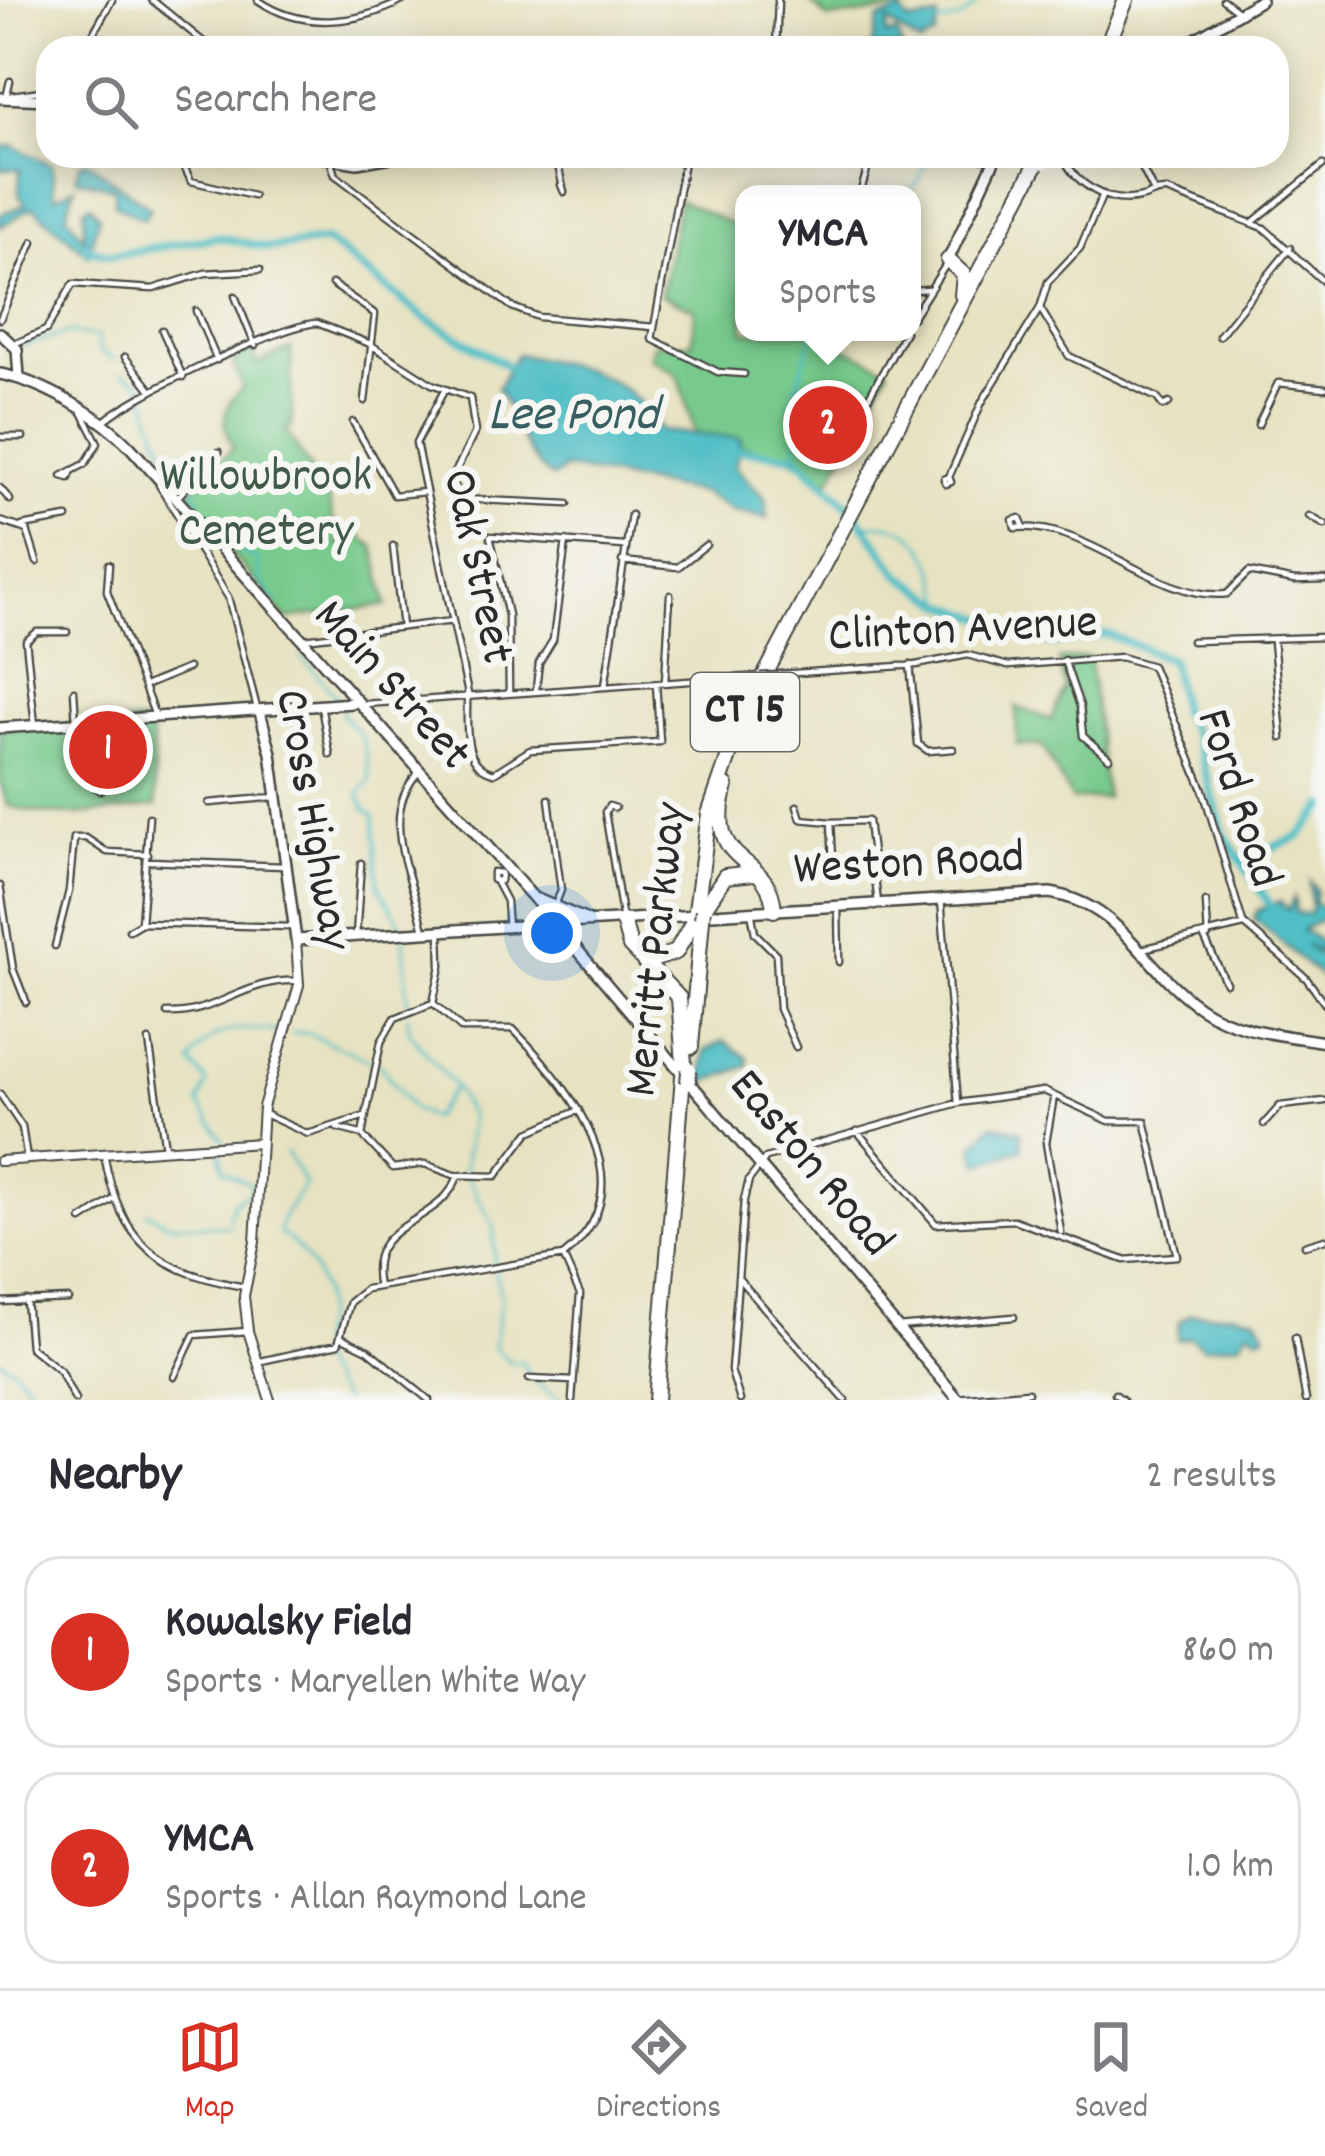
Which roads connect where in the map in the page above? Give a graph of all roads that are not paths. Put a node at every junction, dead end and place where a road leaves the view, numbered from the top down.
1 (112, 0) edge
2 (152, 0) edge
3 (258, 0) edge
4 (404, 0) edge
5 (778, 0) edge
6 (1125, 0) edge
7 (1222, 0) edge
8 (1261, 0) edge
9 (1240, 13) junction
10 (1202, 34) joint
11 (92, 36) edge
12 (197, 36) edge
13 (776, 36) edge
14 (1110, 36) edge
15 (1199, 36) edge
16 (10, 81) dead end
17 (36, 92) edge
18 (5, 98) edge
19 (36, 99) edge
20 (1323, 165) edge
21 (185, 168) edge
22 (333, 168) edge
23 (556, 168) edge
24 (683, 168) edge
25 (991, 168) edge
26 (1037, 168) edge
27 (1038, 168) edge
28 (1069, 168) edge
29 (1142, 168) edge
30 (560, 185) dead end
31 (1153, 190) junction
32 (1103, 194) junction
33 (253, 196) dead end
34 (1016, 202) junction
35 (1253, 222) junction
36 (33, 242) dead end
37 (1290, 248) junction
38 (946, 263) junction
39 (260, 270) dead end
40 (1325, 283) edge
41 (332, 284) dead end
42 (921, 290) edge
43 (928, 290) junction
44 (235, 296) dead end
45 (921, 302) edge
46 (1040, 308) junction
47 (196, 311) dead end
48 (0, 319) edge
49 (654, 327) junction
50 (162, 330) dead end
51 (0, 333) edge
52 (1219, 336) dead end
53 (900, 341) edge
54 (368, 343) junction
55 (255, 345) junction
56 (17, 350) junction
57 (124, 357) dead end
58 (218, 359) junction
59 (932, 360) junction
60 (0, 374) edge
61 (743, 374) dead end
62 (19, 377) junction
63 (183, 377) junction
64 (1325, 388) edge
65 (446, 389) junction
66 (148, 393) junction
67 (1157, 398) dead end
68 (365, 401) dead end
69 (82, 412) junction
70 (353, 422) dead end
71 (102, 423) junction
72 (853, 425) dead end
73 (1258, 425) dead end
74 (0, 437) edge
75 (23, 437) dead end
76 (219, 452) dead end
77 (71, 473) dead end
78 (949, 477) dead end
79 (0, 488) edge
80 (425, 492) junction
81 (864, 494) junction
82 (171, 499) junction
83 (10, 500) dead end
84 (568, 504) dead end
85 (631, 515) dead end
86 (1310, 516) dead end
87 (68, 518) dead end
88 (0, 521) edge
89 (1325, 525) edge
90 (22, 526) junction
91 (1024, 527) dead end
92 (844, 531) junction
93 (566, 541) junction
94 (706, 545) dead end
95 (393, 546) dead end
96 (624, 546) junction
97 (622, 561) junction
98 (37, 562) dead end
99 (110, 564) dead end
100 (1325, 580) edge
101 (670, 596) dead end
102 (453, 621) junction
103 (402, 627) junction
104 (67, 632) dead end
105 (1325, 637) edge
106 (298, 640) junction
107 (1192, 641) dead end
108 (1273, 641) junction
109 (1064, 660) junction
110 (1143, 661) joint
111 (910, 665) junction
112 (188, 668) dead end
113 (665, 682) junction
114 (656, 683) junction
115 (147, 686) junction
116 (605, 686) junction
117 (536, 689) junction
118 (74, 691) dead end
119 (509, 691) junction
120 (468, 694) junction
121 (356, 703) junction
122 (320, 706) junction
123 (260, 712) junction
124 (155, 719) junction
125 (128, 720) junction
126 (76, 723) junction
127 (34, 725) junction
128 (0, 728) edge
129 (1282, 738) dead end
130 (953, 749) dead end
131 (330, 755) dead end
132 (137, 757) dead end
133 (734, 757) junction
134 (1109, 758) dead end
135 (85, 761) junction
136 (418, 772) junction
137 (278, 797) junction
138 (549, 799) dead end
139 (209, 803) dead end
140 (797, 806) dead end
141 (149, 817) dead end
142 (832, 822) junction
143 (608, 824) dead end
144 (148, 857) junction
145 (361, 863) dead end
146 (285, 866) junction
147 (873, 868) junction
148 (759, 874) junction
149 (496, 882) dead end
150 (0, 886) edge
151 (532, 896) junction
152 (941, 899) junction
153 (1206, 902) dead end
154 (878, 903) junction
155 (838, 906) junction
156 (554, 908) junction
157 (774, 910) junction
158 (751, 911) junction
159 (699, 915) junction
160 (592, 921) junction
161 (623, 921) junction
162 (141, 923) junction
163 (556, 925) junction
164 (1244, 925) junction
165 (292, 927) junction
166 (508, 928) junction
167 (130, 930) dead end
168 (440, 931) junction
169 (425, 932) junction
170 (356, 936) junction
171 (1206, 937) junction
172 (296, 940) junction
173 (55, 946) dead end
174 (630, 946) junction
175 (1142, 949) junction
176 (838, 962) dead end
177 (300, 982) junction
178 (1226, 983) dead end
179 (24, 995) dead end
180 (433, 1003) junction
181 (1325, 1004) edge
182 (167, 1013) dead end
183 (149, 1041) dead end
184 (1325, 1042) edge
185 (796, 1047) dead end
186 (686, 1073) junction
187 (0, 1094) edge
188 (1054, 1096) junction
189 (1325, 1101) edge
190 (958, 1103) junction
191 (580, 1110) junction
192 (262, 1113) junction
193 (363, 1116) junction
194 (1264, 1124) dead end
195 (337, 1128) junction
196 (857, 1131) junction
197 (362, 1136) junction
198 (260, 1143) junction
199 (165, 1149) junction
200 (104, 1154) junction
201 (27, 1160) junction
202 (0, 1161) edge
203 (761, 1162) junction
204 (462, 1176) junction
205 (114, 1199) junction
206 (82, 1220) dead end
207 (1060, 1234) junction
208 (1325, 1239) edge
209 (1305, 1245) dead end
210 (562, 1256) junction
211 (738, 1278) junction
212 (245, 1287) junction
213 (378, 1287) junction
214 (68, 1299) dead end
215 (26, 1300) junction
216 (0, 1302) edge
217 (1013, 1317) dead end
218 (897, 1327) junction
219 (248, 1331) junction
220 (343, 1338) junction
221 (1294, 1338) dead end
222 (261, 1361) junction
223 (173, 1377) dead end
224 (532, 1379) dead end
225 (573, 1381) junction
226 (1028, 1392) dead end
227 (1115, 1394) dead end
228 (958, 1399) edge
229 (75, 1400) edge
230 (270, 1400) edge
231 (428, 1400) edge
232 (572, 1400) edge
233 (660, 1400) edge
234 (740, 1400) edge
235 (845, 1400) edge
236 (1123, 1400) edge
237 (1306, 1400) edge

1 - 11 street
2 - 12 street
3 - 4 street
5 - 13 street
6 - 14 highway
7 - 9 street
8 - 9 main road
9 - 10 main road
10 - 15 main road
16 - 18 street
17 - 18 street
18 - 19 main road
20 - 35 street
21 - 33 street
22 - 49 street
23 - 30 street
24 - 49 street
25 - 38 main road
26 - 34 highway, Merritt Parkway / CT 15
27 - 81 highway, Merritt Parkway / CT 15
28 - 32 street
29 - 31 street
31 - 32 street
31 - 35 street
32 - 46 street
34 - 38 highway
34 - 59 highway, Merritt Parkway / CT 15
35 - 37 street
36 - 48 street
37 - 40 street
37 - 52 street
38 - 43 street
38 - 59 highway
39 - 56 street
41 - 54 street
42 - 43 street
43 - 45 street
44 - 55 street
46 - 67 street
46 - 78 street
47 - 58 street
49 - 61 street
50 - 63 street
51 - 56 main road
53 - 72 street
54 - 55 street
54 - 65 street
54 - 68 street
55 - 58 street
56 - 62 main road
57 - 66 street
58 - 63 street
59 - 81 highway, Merritt Parkway / CT 15
60 - 62 main road, Main Street
62 - 69 main road, Main Street
63 - 66 street
64 - 73 street
65 - 80 street, Oak Street
65 - 84 street
66 - 71 street
69 - 71 main road, Main Street
69 - 77 street
70 - 80 street
71 - 82 main road, Main Street
74 - 75 street
76 - 82 street
79 - 83 street
80 - 102 street, Oak Street
81 - 92 highway, Merritt Parkway / CT 15
82 - 106 main road, Main Street
82 - 123 street, Cross Highway
85 - 96 street
86 - 89 street
87 - 90 street
88 - 90 street
90 - 98 street
91 - 100 street
92 - 133 highway, Merritt Parkway / CT 15
92 - 159 highway, Merritt Parkway / CT 15
93 - 96 street
93 - 117 street
93 - 119 street
94 - 97 street
95 - 103 street
96 - 97 street
97 - 116 street
99 - 115 street
101 - 113 street
102 - 103 street
102 - 120 street, Oak Street
103 - 106 street
104 - 127 street
105 - 108 street
106 - 121 main road, Main Street
107 - 108 street
108 - 129 street
109 - 110 street, Clinton Avenue
109 - 111 street, Clinton Avenue
109 - 134 street
110 - 164 street, Ford Road
111 - 113 street, Clinton Avenue, bridge
111 - 130 street
112 - 115 street
113 - 114 street, Clinton Avenue
114 - 116 street, Clinton Avenue
114 - 120 street, Oak Street
115 - 124 street
116 - 117 street, Clinton Avenue
117 - 119 street, Clinton Avenue
118 - 126 street
119 - 120 street, Clinton Avenue
120 - 121 street, Clinton Avenue
121 - 122 main road
121 - 136 main road, Main Street
122 - 123 main road
122 - 131 street
123 - 124 main road
123 - 137 main road, Cross Highway
124 - 125 main road
125 - 126 main road
125 - 132 street
126 - 127 main road
126 - 135 street
127 - 128 main road
133 - 148 highway
133 - 159 highway, Merritt Parkway / CT 15
135 - 135 street
136 - 151 main road, Main Street
136 - 169 street
137 - 139 street
137 - 146 main road, Cross Highway
138 - 156 street
140 - 142 street
141 - 144 street
142 - 147 street
142 - 147 street
143 - 161 street
144 - 146 street
144 - 162 street
144 - 173 street
145 - 170 street
146 - 165 main road, Cross Highway
147 - 154 street
148 - 157 highway
148 - 159 highway
149 - 166 street
150 - 179 street
151 - 156 main road, Weston Road
151 - 163 main road, Main Street
152 - 154 main road, Weston Road
152 - 175 main road, Weston Road
152 - 190 street
153 - 171 street
154 - 155 main road, Weston Road
155 - 157 main road, Weston Road
155 - 176 street
156 - 160 main road, Weston Road
157 - 158 main road, Weston Road
158 - 161 main road, Weston Road
158 - 185 street
159 - 174 highway
159 - 186 highway, Merritt Parkway / CT 15
160 - 161 main road, Weston Road
160 - 163 main road, Weston Road
161 - 174 highway
162 - 165 street
162 - 167 street
163 - 166 main road, Weston Road
163 - 203 main road, Easton Road
164 - 171 street
164 - 181 street, Ford Road
165 - 172 main road, Cross Highway
166 - 168 main road, Weston Road
168 - 169 main road, Weston Road
168 - 180 street
169 - 170 main road, Weston Road
170 - 172 main road, Weston Road
171 - 175 street
171 - 178 street
172 - 177 street, Cross Highway
174 - 186 highway
175 - 184 main road, Weston Road
177 - 182 street
177 - 192 street, Cross Highway
180 - 191 street
180 - 193 street
183 - 199 street
186 - 233 highway, Merritt Parkway / CT 15
187 - 201 street
188 - 190 street
188 - 207 street
188 - 207 street
189 - 194 street
190 - 196 street
191 - 204 street
191 - 210 street
192 - 195 street
192 - 198 street, Cross Highway
193 - 195 street
193 - 197 street
195 - 197 street
196 - 203 street
196 - 207 street
197 - 204 street
198 - 199 street
198 - 212 street, Cross Highway
199 - 200 street
200 - 201 street
200 - 205 street
201 - 202 street
203 - 211 street
203 - 218 main road, Easton Road
204 - 213 street
205 - 206 street
205 - 212 street
208 - 209 street
210 - 213 street
210 - 225 street
211 - 234 street
211 - 235 street
212 - 219 street, Cross Highway
213 - 220 street
214 - 215 street
215 - 216 street
215 - 229 street
217 - 218 street
218 - 228 main road, Easton Road
219 - 222 street, Cross Highway
219 - 223 street
220 - 222 street
220 - 231 street
221 - 237 street
222 - 230 street, Cross Highway
224 - 225 street
225 - 232 street
226 - 228 street
227 - 236 street

